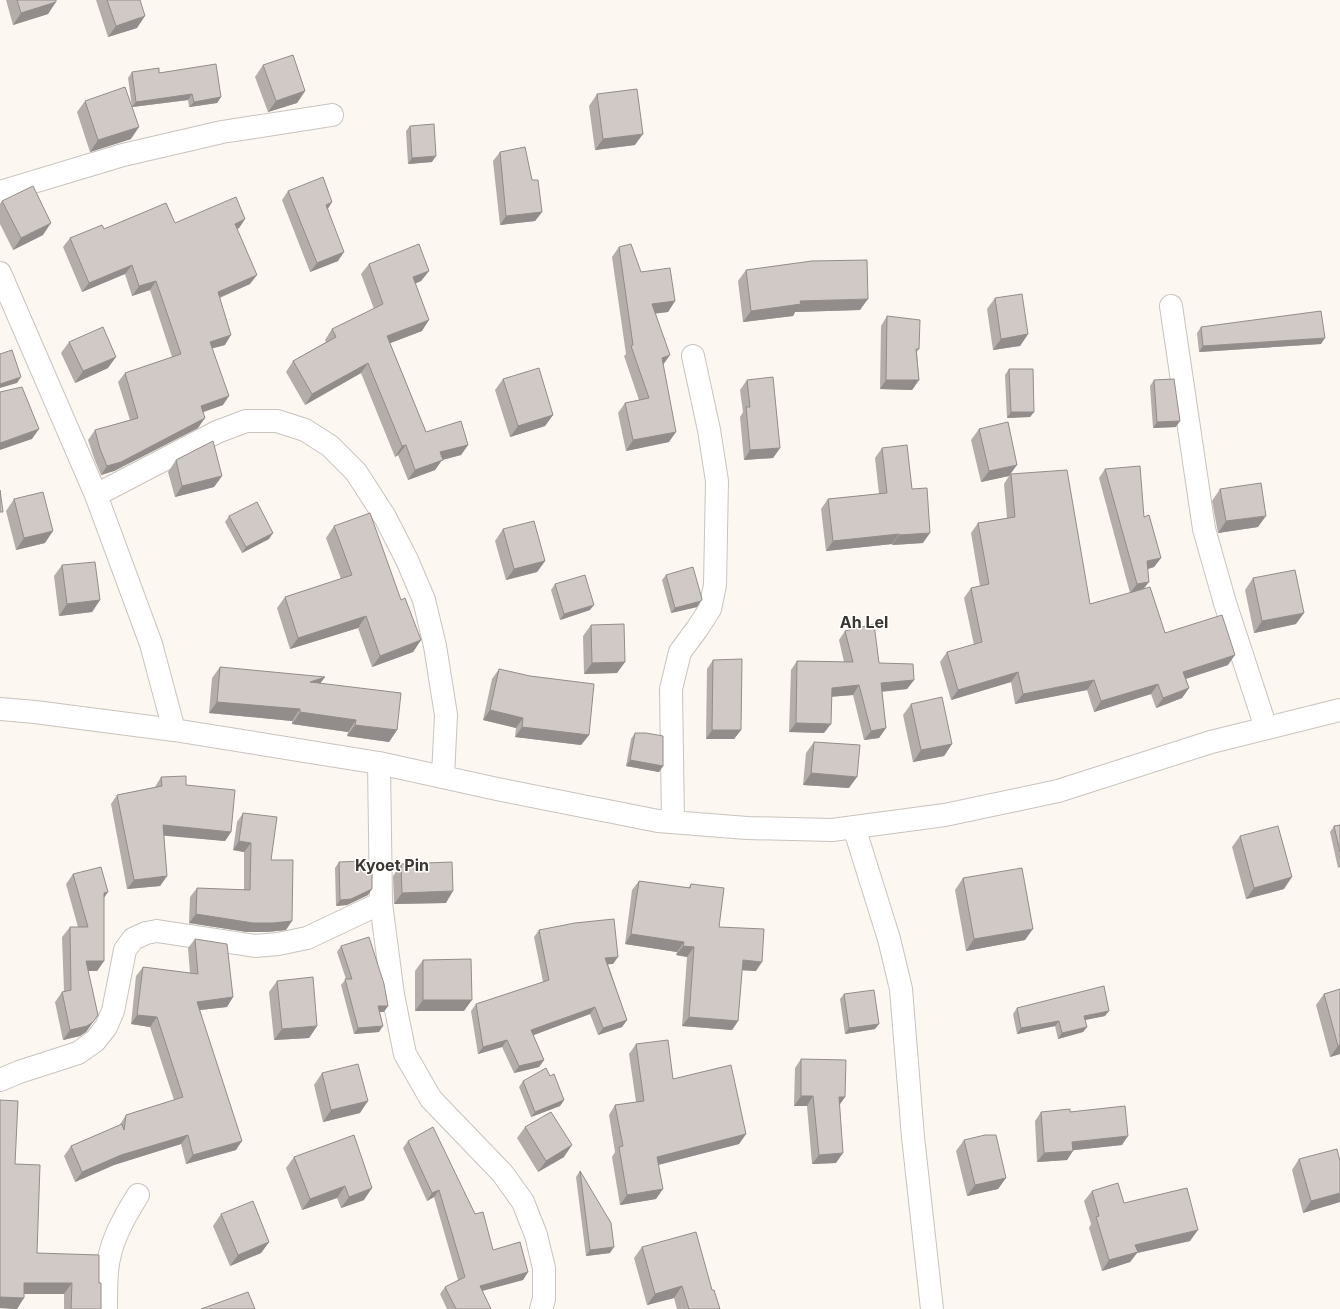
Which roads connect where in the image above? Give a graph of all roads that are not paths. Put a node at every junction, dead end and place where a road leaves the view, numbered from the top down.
1 (332, 115) dead end
2 (0, 192) edge
3 (0, 273) edge
4 (1171, 306) dead end
5 (693, 356) dead end
6 (96, 495) junction
7 (0, 709) edge
8 (1340, 710) edge
9 (1266, 728) junction
10 (174, 730) junction
11 (379, 763) junction
12 (443, 776) junction
13 (673, 822) junction
14 (854, 827) junction
15 (381, 903) junction
16 (0, 1080) edge
17 (138, 1196) dead end
18 (106, 1309) edge
19 (541, 1309) edge
20 (932, 1309) edge

1 - 2 street
3 - 6 street
4 - 9 street
5 - 13 street
6 - 10 street
6 - 12 street
7 - 10 street
8 - 9 street
9 - 14 street
10 - 11 street
11 - 12 street
11 - 15 street
12 - 13 street
13 - 14 street
14 - 20 street
15 - 16 street
15 - 19 street
17 - 18 street

